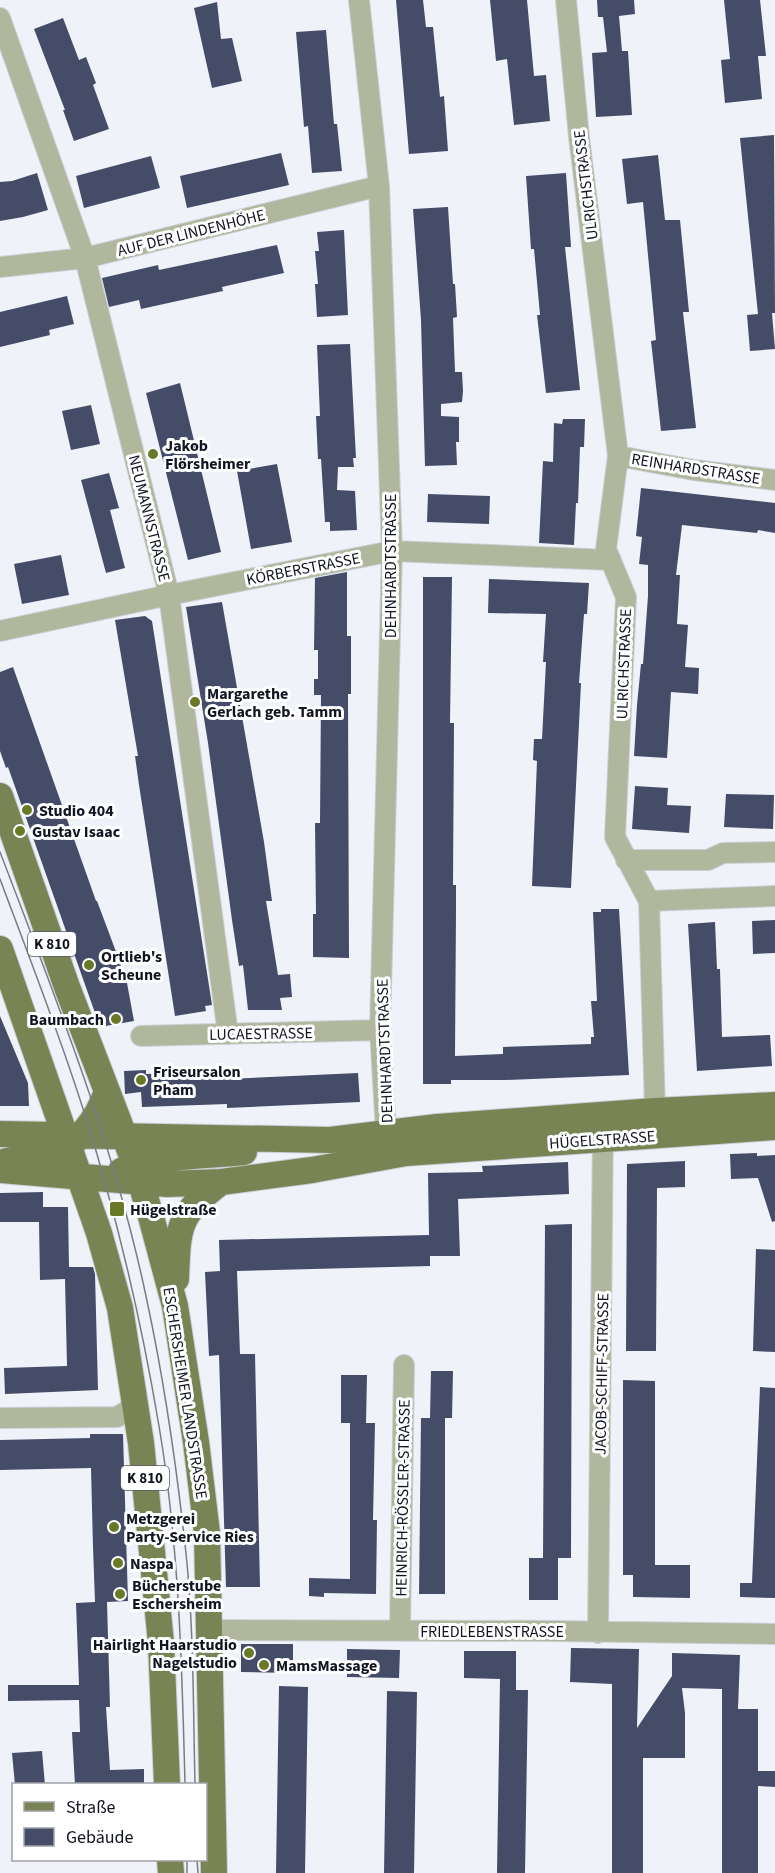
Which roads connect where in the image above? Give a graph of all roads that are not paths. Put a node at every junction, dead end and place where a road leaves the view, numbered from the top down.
1 (358, 0) edge
2 (566, 0) edge
3 (0, 18) edge
4 (379, 186) junction
5 (85, 258) junction
6 (0, 267) edge
7 (618, 456) junction
8 (775, 480) edge
9 (392, 551) junction
10 (611, 560) junction
11 (169, 595) junction
12 (0, 631) edge
13 (0, 796) edge
14 (775, 852) edge
15 (626, 860) junction
16 (775, 896) edge
17 (649, 901) junction
18 (0, 949) edge
19 (380, 1030) junction
20 (228, 1034) junction
21 (141, 1036) dead end
22 (107, 1091) junction
23 (775, 1105) edge
24 (655, 1111) junction
25 (603, 1127) junction
26 (775, 1127) edge
27 (386, 1132) junction
28 (0, 1134) edge
29 (124, 1136) junction
30 (71, 1138) junction
31 (330, 1140) junction
32 (0, 1162) edge
33 (0, 1170) edge
34 (138, 1173) junction
35 (80, 1178) junction
36 (107, 1180) junction
37 (221, 1182) junction
38 (90, 1209) junction
39 (175, 1306) junction
40 (404, 1365) dead end
41 (135, 1401) junction
42 (0, 1418) edge
43 (209, 1630) junction
44 (400, 1630) junction
45 (598, 1633) junction
46 (775, 1634) edge
47 (167, 1783) edge
48 (214, 1873) edge

1 - 4 street, DEHNHARDTSTRASSE
2 - 7 street, ULRICHSTRASSE
3 - 5 street, NEUMANNSTRASSE
4 - 5 street, AUF DER LINDENHÖHE
4 - 9 street, DEHNHARDTSTRASSE
5 - 6 street, AUF DER LINDENHÖHE
5 - 11 street, NEUMANNSTRASSE
7 - 8 street, REINHARDSTRASSE
7 - 10 street, ULRICHSTRASSE
9 - 10 street, KÖRBERSTRASSE
9 - 11 street, KÖRBERSTRASSE
9 - 19 street, DEHNHARDTSTRASSE
10 - 15 street, ULRICHSTRASSE
11 - 12 street, KÖRBERSTRASSE
11 - 20 street, NEUMANNSTRASSE
13 - 22 main road, ESCHERSHEIMER LANDSTRASSE / K 810
14 - 15 street
15 - 17 street, ULRICHSTRASSE
16 - 17 street
17 - 24 street, ULRICHSTRASSE
18 - 30 main road, K 810
19 - 20 street, LUCAESTRASSE
19 - 27 street, DEHNHARDTSTRASSE
20 - 21 street, LUCAESTRASSE
22 - 29 main road, ESCHERSHEIMER LANDSTRASSE / K 810
22 - 30 main road
23 - 24 main road, HÜGELSTRASSE
24 - 25 main road, HÜGELSTRASSE
25 - 26 main road, HÜGELSTRASSE
25 - 27 main road, HÜGELSTRASSE
25 - 37 main road, HÜGELSTRASSE
25 - 45 street, JACOB-SCHIFF-STRASSE
27 - 31 main road, HÜGELSTRASSE
28 - 30 main road, HÜGELSTRASSE
29 - 30 main road, HÜGELSTRASSE
29 - 31 main road, HÜGELSTRASSE
29 - 34 main road, ESCHERSHEIMER LANDSTRASSE / K 810
30 - 32 main road
30 - 35 main road, K 810
31 - 34 main road
33 - 35 main road, HÜGELSTRASSE
34 - 36 main road, HÜGELSTRASSE
34 - 37 main road, HÜGELSTRASSE
34 - 39 main road, ESCHERSHEIMER LANDSTRASSE / K 810
35 - 36 main road, HÜGELSTRASSE
35 - 38 main road, K 810
36 - 38 main road
37 - 39 main road
38 - 41 main road, K 810
39 - 43 main road, ESCHERSHEIMER LANDSTRASSE / K 810
40 - 44 street, HEINRICH-RÖSSLER-STRASSE
41 - 42 street
41 - 47 main road, K 810
43 - 44 street, FRIEDLEBENSTRASSE
43 - 48 main road, ESCHERSHEIMER LANDSTRASSE / K 810
44 - 45 street, FRIEDLEBENSTRASSE
45 - 46 street, FRIEDLEBENSTRASSE

